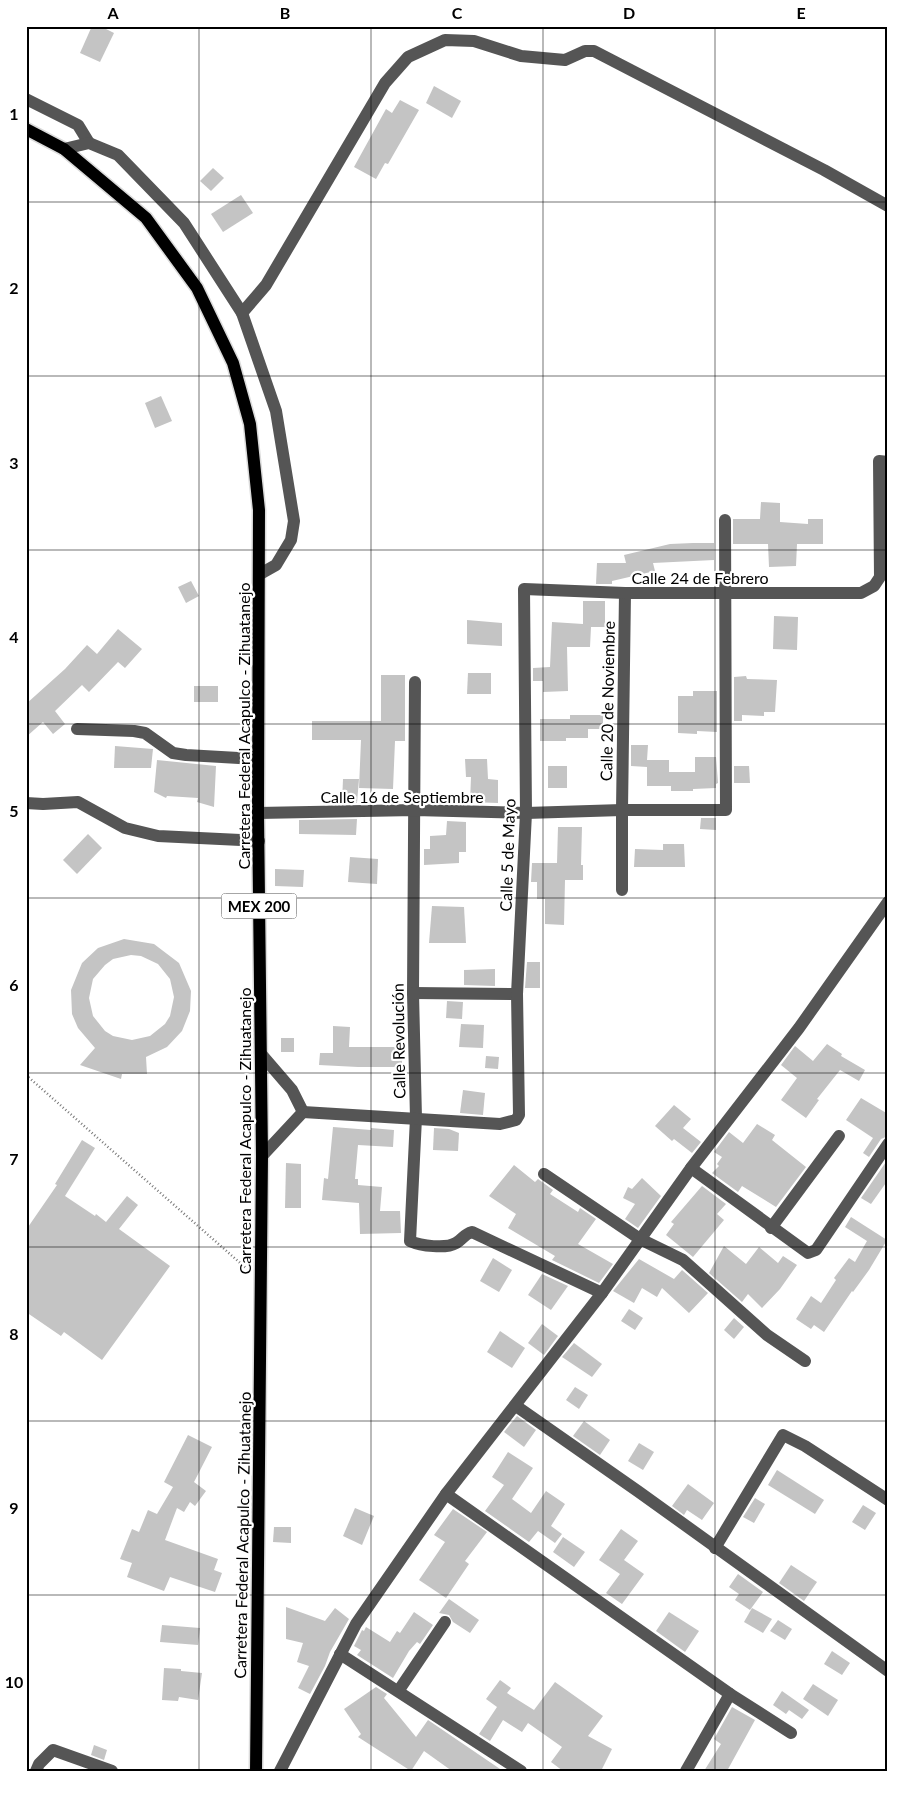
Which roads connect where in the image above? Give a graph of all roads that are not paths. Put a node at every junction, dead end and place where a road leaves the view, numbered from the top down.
1 (26, 99) edge
2 (26, 129) edge
3 (89, 142) junction
4 (64, 149) junction
5 (888, 206) edge
6 (242, 314) junction
7 (888, 462) edge
8 (725, 520) dead end
9 (260, 574) junction
10 (524, 589) joint
11 (626, 592) junction
12 (725, 594) junction
13 (415, 682) dead end
14 (77, 729) dead end
15 (258, 759) junction
16 (26, 803) edge
17 (415, 810) junction
18 (622, 810) junction
19 (258, 813) junction
20 (526, 813) junction
21 (259, 841) junction
22 (622, 890) dead end
23 (888, 902) edge
24 (414, 993) junction
25 (516, 994) junction
26 (261, 1054) junction
27 (303, 1112) junction
28 (416, 1118) junction
29 (839, 1136) dead end
30 (888, 1144) edge
31 (262, 1156) junction
32 (691, 1168) junction
33 (544, 1174) dead end
34 (772, 1228) junction
35 (640, 1239) junction
36 (602, 1293) junction
37 (805, 1362) dead end
38 (516, 1406) junction
39 (446, 1494) junction
40 (888, 1500) edge
41 (715, 1548) junction
42 (445, 1622) dead end
43 (340, 1654) junction
44 (888, 1671) edge
45 (398, 1690) junction
46 (730, 1694) junction
47 (791, 1733) dead end
48 (36, 1771) edge
49 (112, 1771) edge
50 (256, 1771) edge
51 (280, 1771) edge
52 (521, 1771) edge
53 (686, 1771) edge

1 - 3 street
2 - 4 main road, Carretera Federal Acapulco - Zihuatanejo / MEX 200
3 - 4 street
3 - 6 street
4 - 9 main road, Carretera Federal Acapulco - Zihuatanejo / MEX 200
5 - 6 street
6 - 9 street
7 - 12 street, Calle 24 de Febrero
8 - 12 street
9 - 15 main road, Carretera Federal Acapulco - Zihuatanejo / MEX 200
10 - 11 street, Calle 24 de Febrero
10 - 20 street, Calle 5 de Mayo
11 - 12 street, Calle 24 de Febrero
11 - 18 street, Calle 20 de Noviembre
12 - 18 street, Calle 16 de Septiembre
13 - 17 street, Calle Revolución
14 - 15 street
15 - 19 main road, Carretera Federal Acapulco - Zihuatanejo / MEX 200
16 - 21 street
17 - 19 street, Calle 16 de Septiembre
17 - 20 street, Calle 16 de Septiembre
17 - 24 street, Calle Revolución
18 - 20 street, Calle 16 de Septiembre
18 - 22 street, Calle 20 de Noviembre
19 - 21 main road, Carretera Federal Acapulco - Zihuatanejo / MEX 200
20 - 25 street, Calle 5 de Mayo
21 - 26 main road, Carretera Federal Acapulco - Zihuatanejo / MEX 200
23 - 32 street
24 - 25 street
24 - 28 street, Calle Revolución
25 - 28 street, Calle 5 de Mayo
26 - 27 street
26 - 31 main road, Carretera Federal Acapulco - Zihuatanejo / MEX 200
27 - 28 street
27 - 31 street
28 - 36 street, Calle Revolución
29 - 34 street
30 - 34 street
31 - 50 main road, Carretera Federal Acapulco - Zihuatanejo / MEX 200
32 - 34 street
32 - 35 street
33 - 35 street
35 - 36 street
35 - 37 street
36 - 38 street
38 - 39 street
38 - 41 street
39 - 43 street
39 - 46 street
40 - 41 street
41 - 44 street
42 - 45 street
43 - 45 street
43 - 51 street
45 - 52 street
46 - 47 street
46 - 53 street
48 - 49 street

